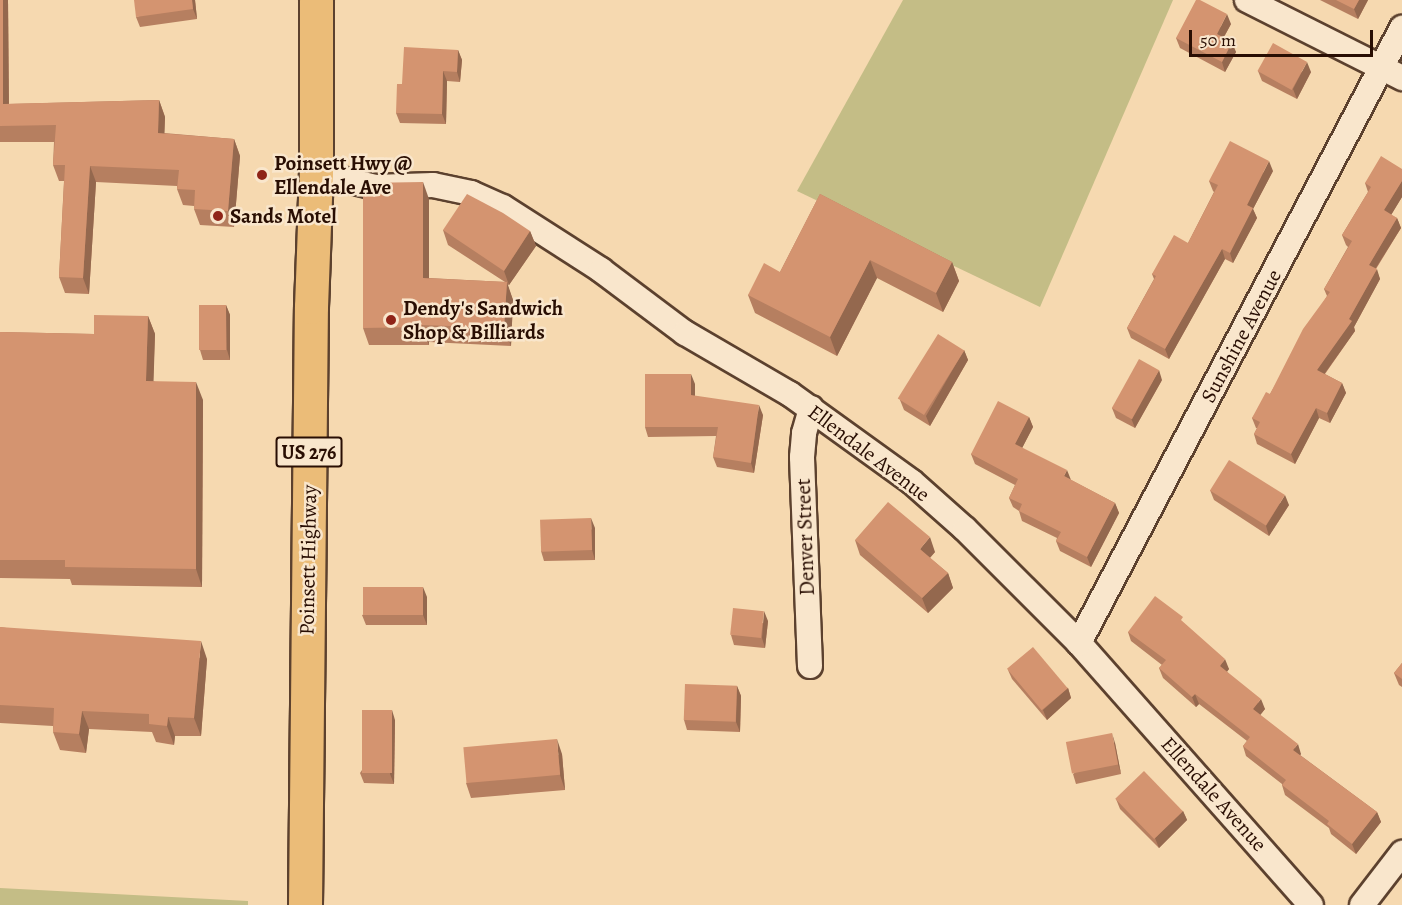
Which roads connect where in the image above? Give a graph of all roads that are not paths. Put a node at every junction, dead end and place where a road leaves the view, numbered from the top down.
1 (316, 0) edge
2 (1247, 0) edge
3 (1402, 28) edge
4 (1392, 73) edge
5 (316, 173) junction
6 (811, 408) junction
7 (1079, 643) junction
8 (810, 666) dead end
9 (1402, 853) edge
10 (305, 905) edge
11 (1311, 905) edge
12 (1362, 905) edge

1 - 5 highway, Poinsett Highway / US 276
2 - 4 street
3 - 4 street, Sunshine Avenue
4 - 7 street, Sunshine Avenue
5 - 6 street, Ellendale Avenue
5 - 10 highway, Poinsett Highway / US 276
6 - 7 street, Ellendale Avenue
6 - 8 street, Denver Street
7 - 11 street, Ellendale Avenue
9 - 12 street

